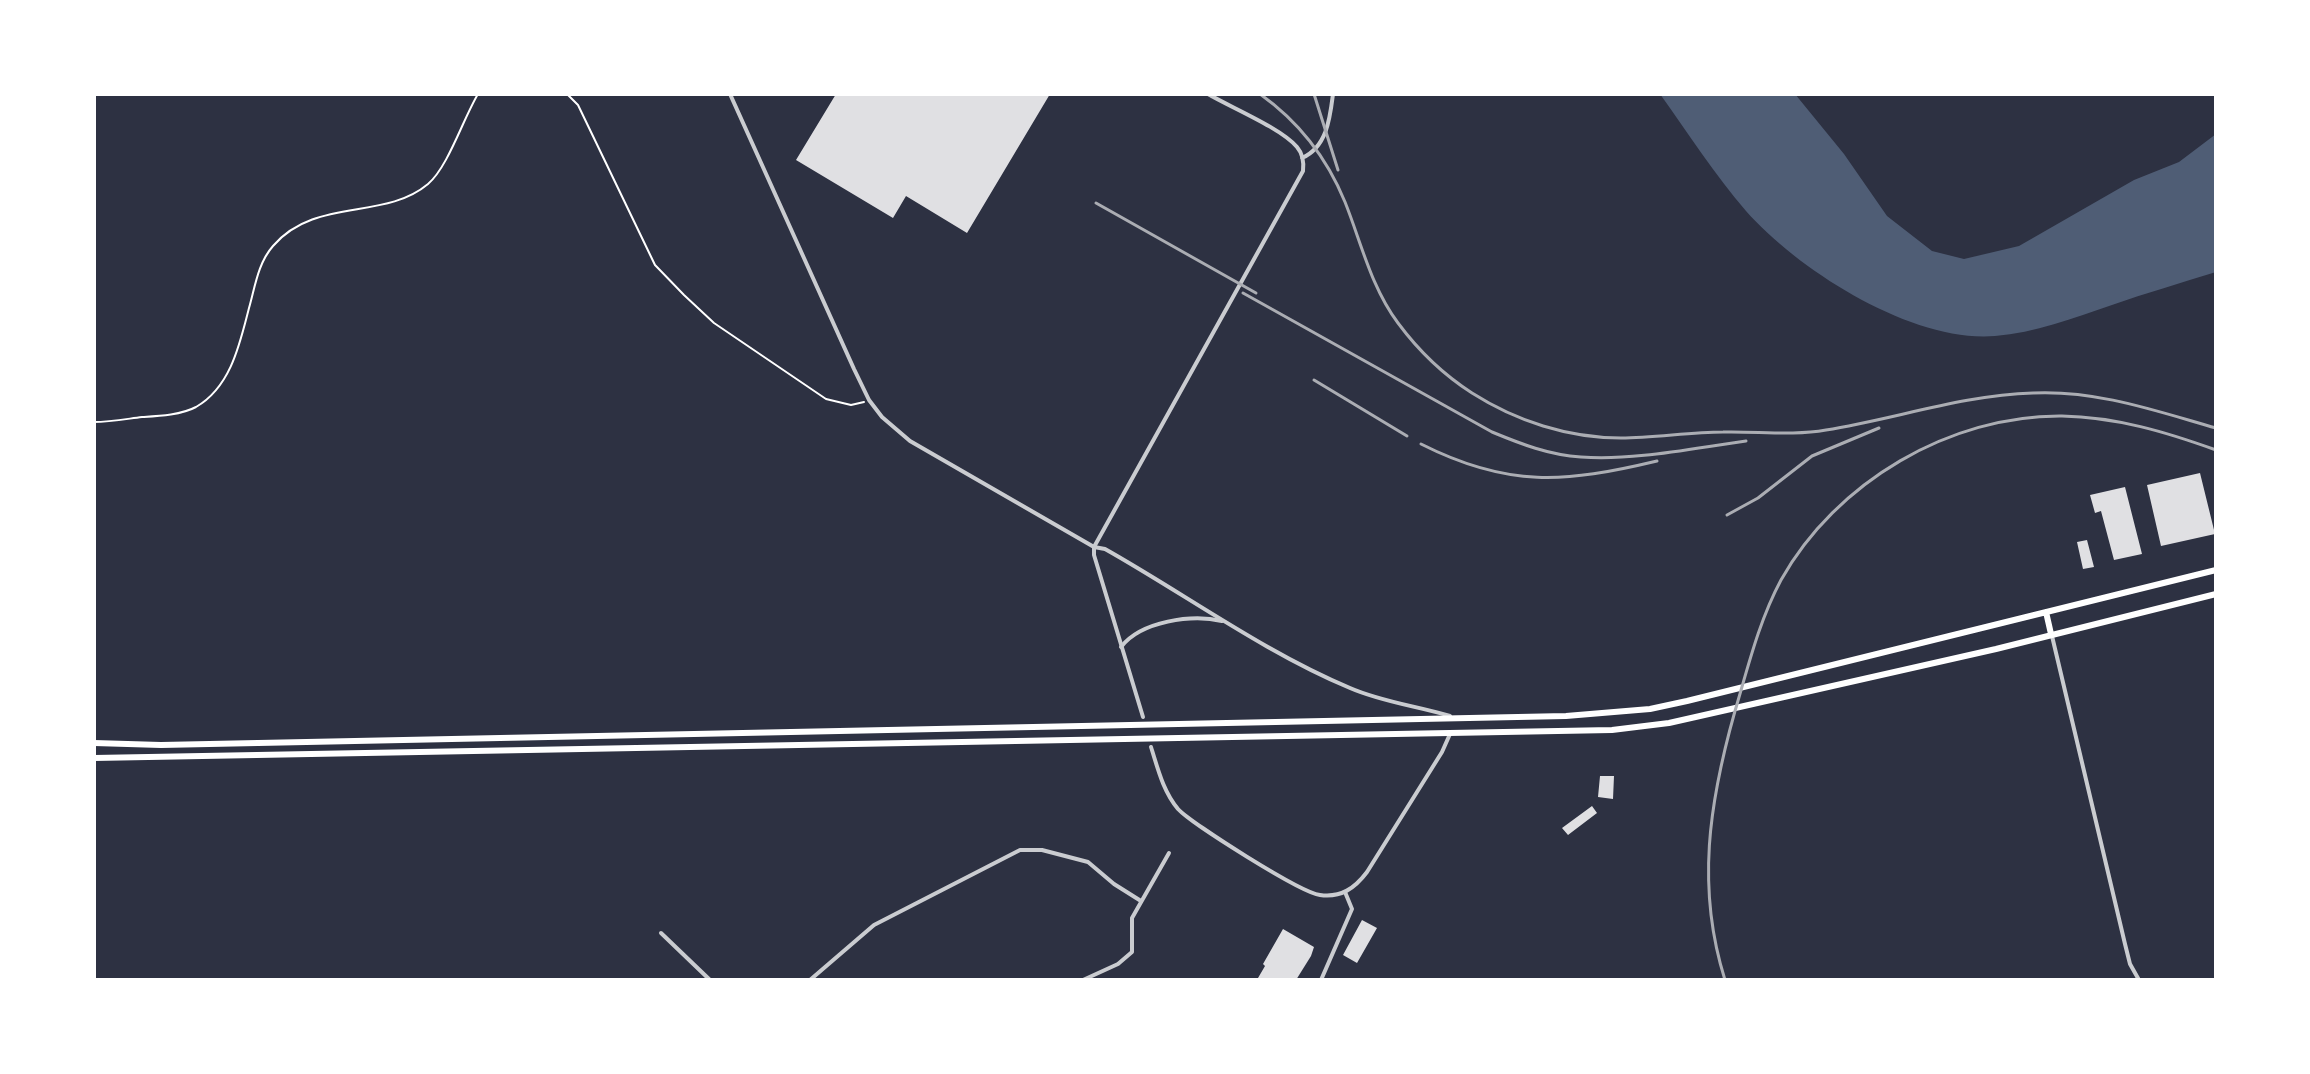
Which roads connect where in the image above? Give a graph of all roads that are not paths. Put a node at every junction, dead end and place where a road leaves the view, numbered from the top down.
1 (730, 94) edge
2 (1208, 94) edge
3 (1333, 94) edge
4 (1302, 158) junction
5 (1094, 547) junction
6 (2216, 570) edge
7 (2216, 594) edge
8 (2046, 612) junction
9 (1227, 622) junction
10 (2051, 634) junction
11 (1121, 647) junction
12 (1143, 717) dead end
13 (1456, 718) junction
14 (1450, 734) junction
15 (94, 743) edge
16 (1151, 747) dead end
17 (94, 758) edge
18 (1169, 853) dead end
19 (1345, 892) junction
20 (1141, 901) junction
21 (661, 933) dead end
22 (710, 980) edge
23 (810, 980) edge
24 (1083, 980) edge
25 (1321, 980) edge
26 (2139, 980) edge

1 - 5 street
2 - 4 street
3 - 4 street
4 - 5 street
5 - 9 street
5 - 11 street
6 - 8 highway
7 - 10 highway
8 - 10 highway
8 - 13 highway
9 - 11 street
9 - 13 street
10 - 14 highway
10 - 26 street
11 - 12 street
13 - 15 highway
14 - 17 highway
14 - 19 street
16 - 19 street
18 - 20 street
19 - 25 street
20 - 23 street
20 - 24 street
21 - 22 street

